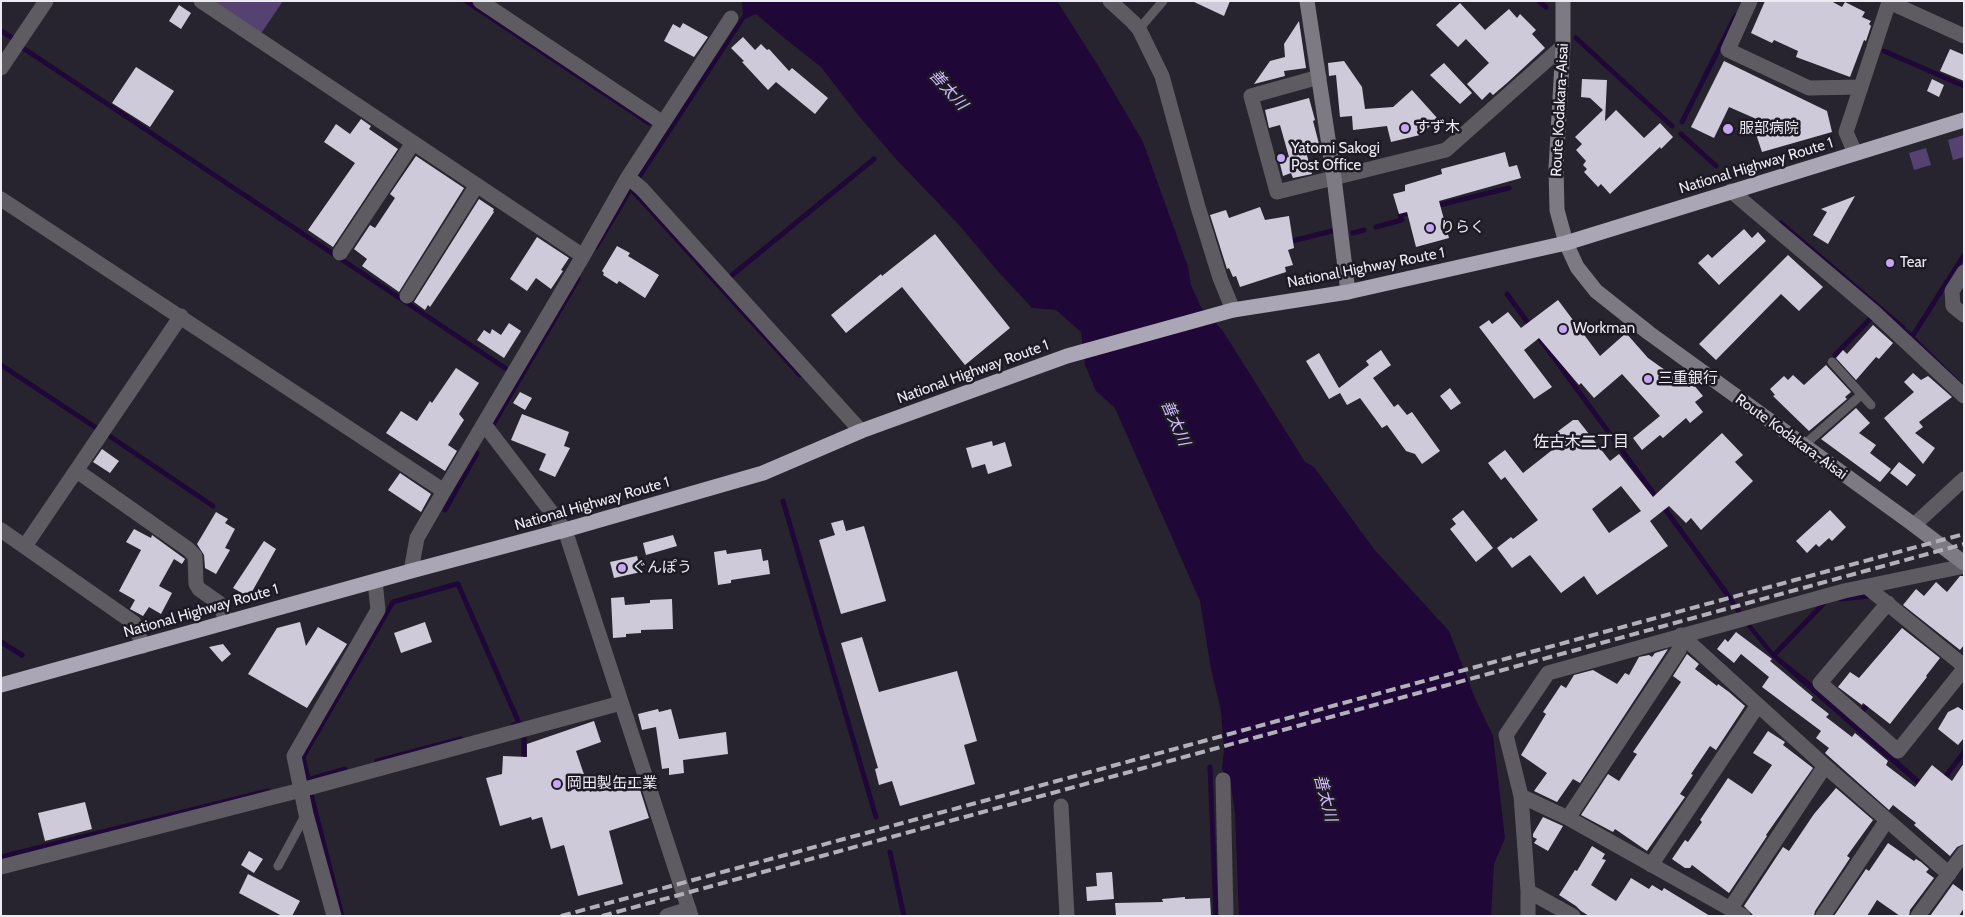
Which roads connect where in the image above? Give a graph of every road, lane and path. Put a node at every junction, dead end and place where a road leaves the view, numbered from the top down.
1 (46, 1) edge
2 (201, 1) edge
3 (480, 1) edge
4 (1110, 1) edge
5 (1163, 1) edge
6 (1307, 1) edge
7 (1563, 1) edge
8 (1750, 1) edge
9 (1888, 2) edge
10 (731, 18) dead end
11 (1139, 29) junction
12 (1964, 36) edge
13 (1564, 46) junction
14 (1, 68) edge
15 (1319, 77) junction
16 (1860, 86) junction
17 (1964, 120) edge
18 (663, 123) junction
19 (413, 143) junction
20 (1855, 153) junction
21 (628, 177) junction
22 (1334, 178) junction
23 (477, 185) junction
24 (1730, 191) junction
25 (1, 199) edge
26 (1566, 243) junction
27 (340, 253) dead end
28 (584, 256) junction
29 (1964, 272) edge
30 (1348, 292) junction
31 (407, 296) dead end
32 (1233, 310) junction
33 (1964, 315) edge
34 (181, 316) junction
35 (1832, 362) dead end
36 (1861, 395) junction
37 (1964, 396) edge
38 (1871, 405) dead end
39 (484, 424) junction
40 (861, 431) junction
41 (1803, 446) junction
42 (76, 471) junction
43 (1964, 479) edge
44 (444, 491) junction
45 (1914, 525) junction
46 (1, 530) edge
47 (565, 530) junction
48 (26, 546) junction
49 (1964, 564) edge
50 (411, 571) junction
51 (375, 581) junction
52 (1867, 586) junction
53 (1888, 603) junction
54 (227, 622) junction
55 (1681, 636) junction
56 (143, 646) junction
57 (1964, 667) edge
58 (1, 684) edge
59 (621, 704) junction
60 (1758, 705) junction
61 (1825, 766) junction
62 (1223, 780) dead end
63 (301, 790) junction
64 (1521, 796) junction
65 (1062, 806) dead end
66 (306, 814) junction
67 (1568, 818) junction
68 (1886, 820) junction
69 (1964, 853) edge
70 (1651, 865) junction
71 (278, 866) dead end
72 (1, 867) edge
73 (1948, 874) junction
74 (1528, 891) junction
75 (1736, 912) edge
76 (690, 913) edge
77 (334, 916) edge
78 (667, 916) edge
79 (1068, 916) edge
80 (1226, 916) edge
81 (1528, 916) edge
82 (1573, 916) edge
83 (1823, 916) edge
84 (1918, 916) edge

1 - 14 street
2 - 19 street
3 - 18 street
4 - 11 street
5 - 11 lane
6 - 15 main road
7 - 13 main road, Route Kodakara-Aisai
8 - 16 street
9 - 12 street
9 - 16 street
10 - 18 street
11 - 32 street
13 - 22 street
13 - 26 main road, Route Kodakara-Aisai
15 - 22 main road
15 - 22 street
16 - 20 street
17 - 20 highway, National Highway Route 1
18 - 21 street
19 - 23 street
19 - 27 street
20 - 24 highway, National Highway Route 1
21 - 28 street
21 - 40 street
22 - 30 main road
23 - 28 street
23 - 31 street
24 - 26 highway, National Highway Route 1
24 - 37 street
25 - 34 street
26 - 30 highway, National Highway Route 1
26 - 41 main road, Route Kodakara-Aisai
28 - 39 street
29 - 33 street
30 - 32 highway, National Highway Route 1
32 - 40 highway, National Highway Route 1
34 - 42 street
34 - 44 street
35 - 36 lane
36 - 38 lane
36 - 41 lane
39 - 44 street
39 - 47 street
40 - 47 highway, National Highway Route 1
41 - 45 main road, Route Kodakara-Aisai
42 - 48 street
42 - 54 street
43 - 45 street
44 - 50 street
45 - 49 main road, Route Kodakara-Aisai
46 - 48 street
47 - 50 highway, National Highway Route 1
47 - 59 street
48 - 56 street
49 - 52 street
50 - 51 highway, National Highway Route 1
51 - 54 highway, National Highway Route 1
51 - 63 street
52 - 53 street
52 - 55 street
53 - 57 street
53 - 57 street
54 - 56 highway, National Highway Route 1
55 - 60 street
55 - 64 street
55 - 67 street
56 - 58 highway, National Highway Route 1
59 - 63 street
59 - 76 street
60 - 61 street
60 - 70 street
61 - 68 street
61 - 75 street
62 - 80 street
63 - 66 street
63 - 72 street
64 - 67 street
64 - 74 street
65 - 79 street
66 - 71 lane
66 - 77 street
67 - 70 street
68 - 73 street
68 - 83 street
69 - 73 street
70 - 75 street
73 - 84 street
74 - 81 street
74 - 82 street
76 - 78 street

